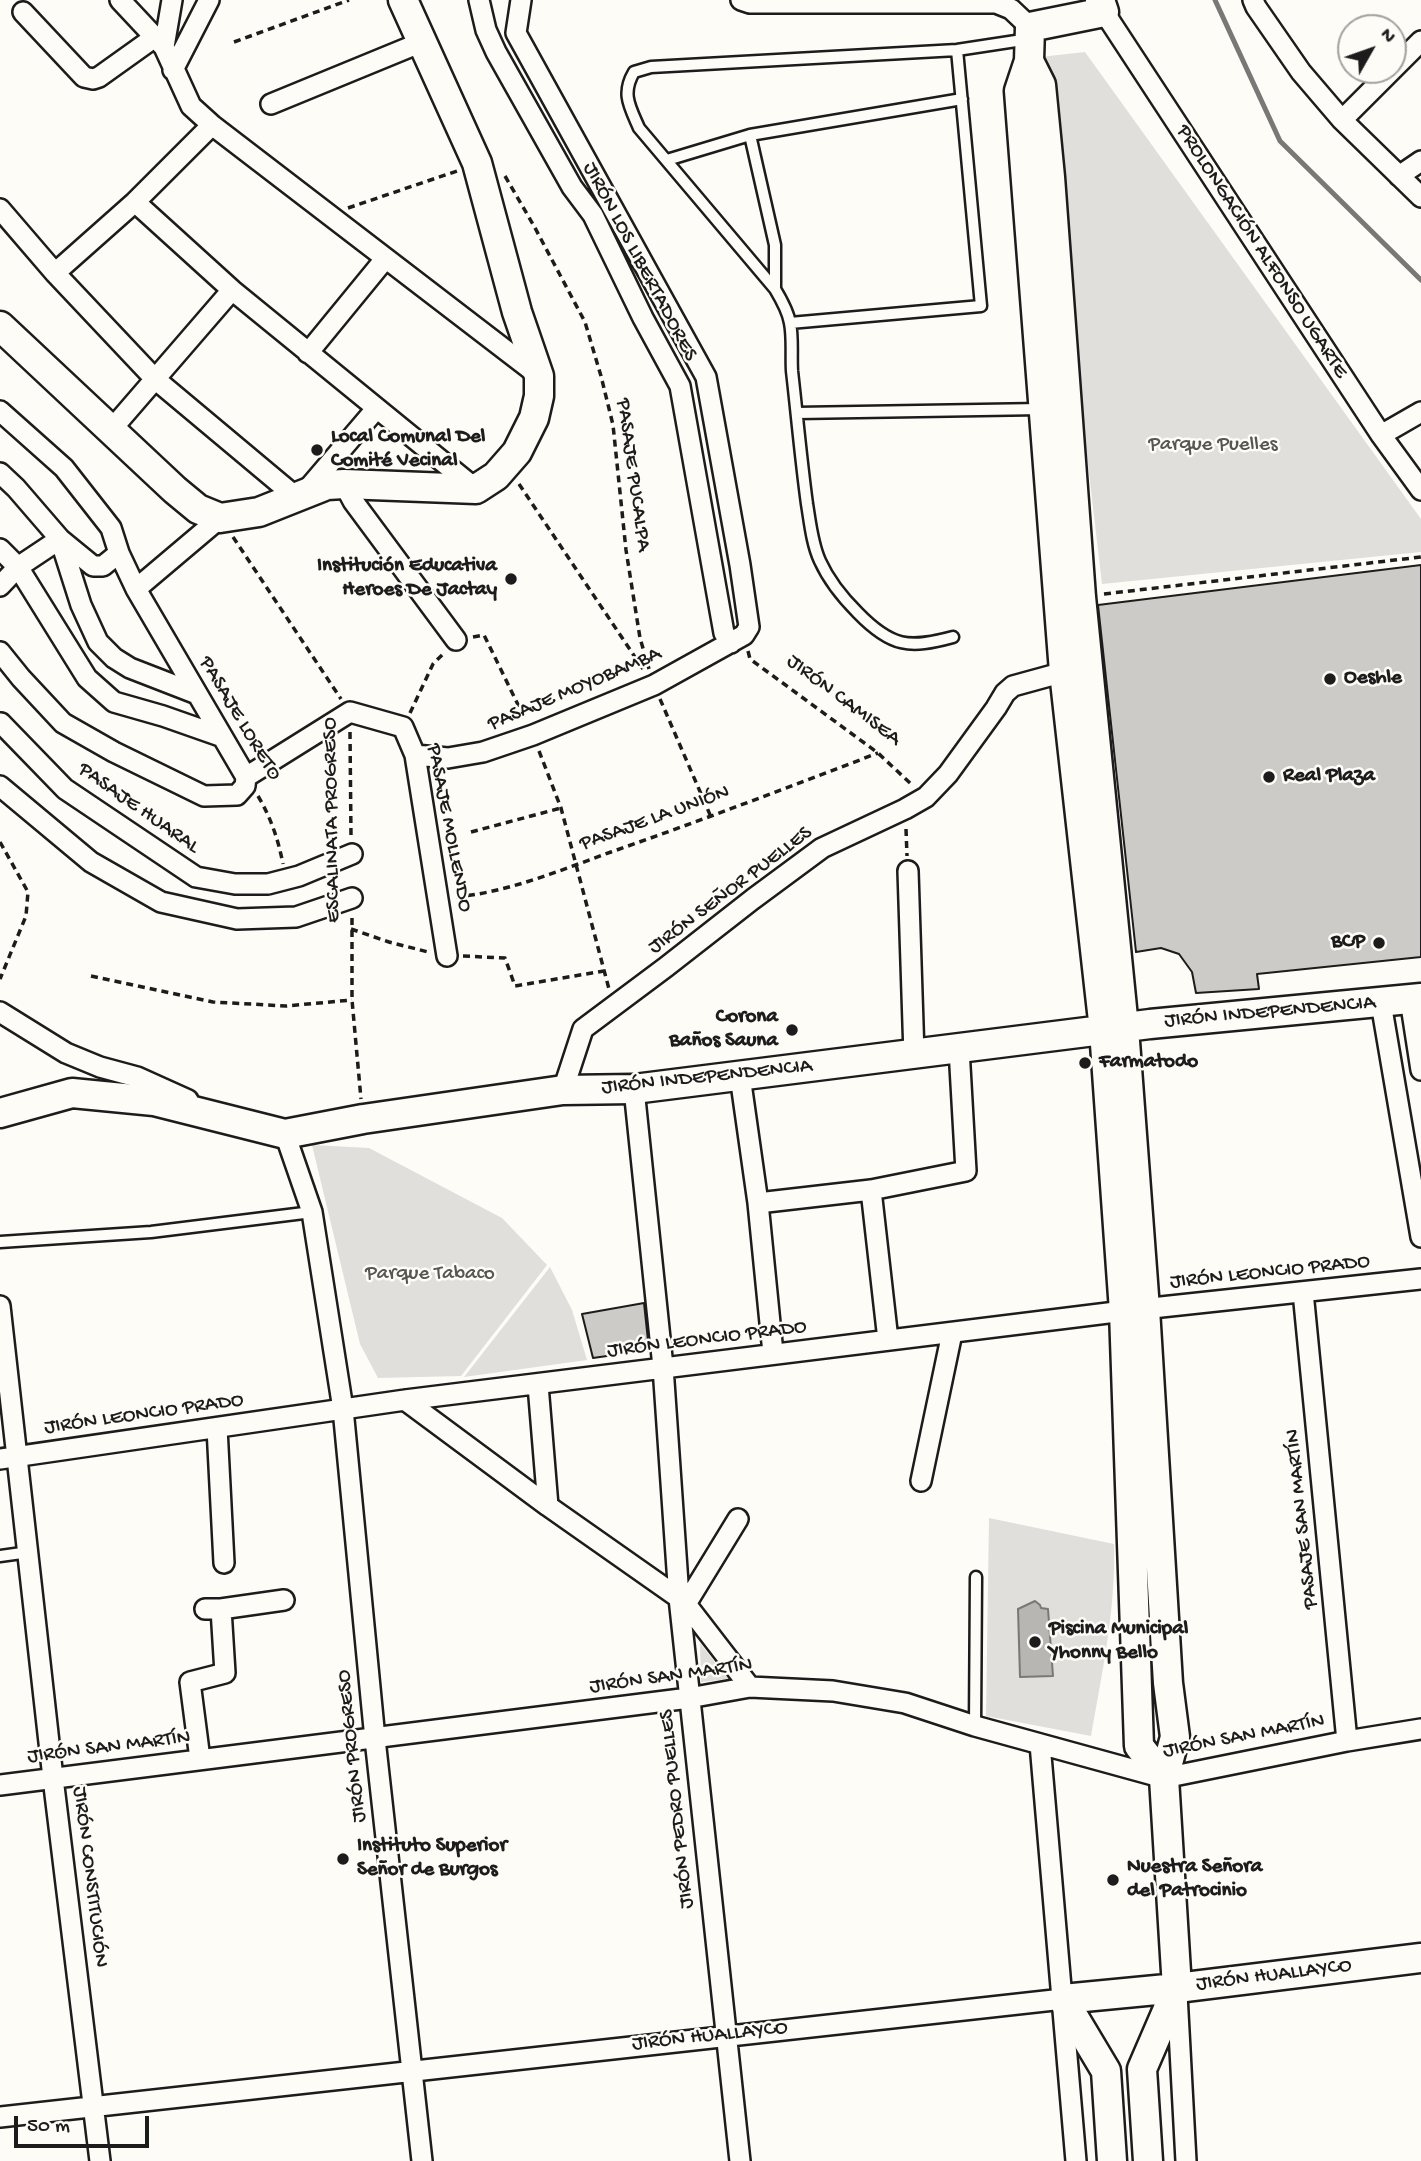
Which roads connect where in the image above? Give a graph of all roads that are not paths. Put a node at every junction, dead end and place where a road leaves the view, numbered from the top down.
1 (120, 0) edge
2 (172, 0) edge
3 (209, 0) edge
4 (403, 0) edge
5 (480, 0) edge
6 (521, 0) edge
7 (741, 0) edge
8 (1258, 2) edge
9 (1102, 6) edge
10 (23, 12) dead end
11 (1421, 41) edge
12 (160, 42) junction
13 (422, 42) junction
14 (1029, 42) junction
15 (957, 50) junction
16 (1407, 55) edge
17 (173, 70) junction
18 (1377, 84) edge
19 (962, 99) junction
20 (271, 104) dead end
21 (1342, 120) junction
22 (212, 125) junction
23 (750, 135) junction
24 (667, 160) junction
25 (1421, 161) edge
26 (1399, 176) junction
27 (1421, 197) edge
28 (135, 202) junction
29 (0, 209) edge
30 (385, 258) junction
31 (55, 273) junction
32 (775, 289) junction
33 (232, 290) junction
34 (790, 323) junction
35 (0, 326) edge
36 (308, 353) junction
37 (538, 376) junction
38 (155, 379) junction
39 (1055, 408) junction
40 (376, 409) junction
41 (0, 411) edge
42 (1421, 412) edge
43 (797, 413) junction
44 (110, 430) junction
45 (1381, 435) junction
46 (0, 473) edge
47 (344, 484) junction
48 (475, 489) junction
49 (1421, 490) edge
50 (300, 495) junction
51 (220, 518) junction
52 (60, 539) junction
53 (0, 549) edge
54 (119, 553) junction
55 (18, 567) junction
56 (0, 586) edge
57 (136, 589) junction
58 (953, 637) dead end
59 (737, 639) junction
60 (456, 640) road end
61 (0, 652) edge
62 (1076, 671) junction
63 (197, 694) junction
64 (1, 723) edge
65 (220, 736) junction
66 (415, 755) junction
67 (246, 777) junction
68 (0, 786) edge
69 (352, 854) road end
70 (908, 871) road end
71 (352, 898) road end
72 (447, 956) road end
73 (1415, 999) edge
74 (1381, 1003) junction
75 (0, 1012) edge
76 (1114, 1029) junction
77 (959, 1049) junction
78 (914, 1055) junction
79 (1421, 1070) edge
80 (740, 1076) junction
81 (634, 1089) junction
82 (563, 1090) junction
83 (0, 1113) edge
84 (232, 1119) junction
85 (285, 1134) junction
86 (871, 1190) junction
87 (758, 1203) junction
88 (312, 1212) junction
89 (1421, 1237) edge
90 (0, 1242) edge
91 (1421, 1279) edge
92 (1303, 1292) junction
93 (0, 1306) edge
94 (1135, 1310) junction
95 (952, 1333) junction
96 (888, 1340) junction
97 (773, 1353) junction
98 (663, 1367) junction
99 (4, 1369) edge
100 (538, 1384) junction
101 (405, 1400) junction
102 (343, 1409) junction
103 (217, 1428) junction
104 (9, 1458) edge
105 (921, 1481) dead end
106 (548, 1506) junction
107 (737, 1519) dead end
108 (29, 1552) junction
109 (0, 1556) edge
110 (224, 1563) dead end
111 (976, 1577) dead end
112 (284, 1600) dead end
113 (682, 1601) junction
114 (751, 1687) junction
115 (689, 1698) junction
116 (975, 1726) junction
117 (1421, 1730) edge
118 (375, 1739) junction
119 (1347, 1741) junction
120 (1040, 1744) junction
121 (200, 1759) junction
122 (53, 1778) junction
123 (1164, 1778) junction
124 (0, 1785) edge
125 (1421, 1958) edge
126 (1177, 1988) junction
127 (1063, 1998) junction
128 (726, 2036) junction
129 (411, 2070) junction
130 (95, 2106) junction
131 (0, 2117) edge
132 (100, 2161) edge
133 (422, 2161) edge
134 (740, 2161) edge
135 (1076, 2161) edge
136 (1112, 2161) edge
137 (1148, 2161) edge
138 (1186, 2161) edge

1 - 12 street
2 - 12 street
3 - 17 street
4 - 13 street
5 - 59 street, JIRÓN LOS LIBERTADORES
6 - 59 street, JIRÓN LOS LIBERTADORES
7 - 14 street
8 - 21 street
9 - 14 street, PROLONGACIÓN ALFONSO UGARTE
9 - 45 street, PROLONGACIÓN ALFONSO UGARTE
10 - 12 street
11 - 16 street
12 - 17 street
13 - 20 street
13 - 37 street
14 - 15 lane
14 - 39 street
15 - 19 lane
15 - 24 lane
17 - 22 street
18 - 21 street
19 - 23 lane
19 - 34 lane
21 - 26 street
22 - 28 street
22 - 30 street
23 - 24 lane
23 - 32 lane
24 - 32 lane
25 - 26 street
26 - 27 street
28 - 31 street
28 - 33 street
29 - 31 street
30 - 36 street
30 - 37 street
31 - 38 street
32 - 34 lane
33 - 36 street
33 - 38 street
34 - 43 lane
35 - 44 street
36 - 40 street
37 - 48 street
38 - 44 street
38 - 50 street
39 - 43 lane
39 - 62 street
39 - 62 street
40 - 48 street
40 - 50 street
41 - 54 street, PASAJE LORETO
42 - 45 street
43 - 58 lane
44 - 51 street
45 - 49 street, PROLONGACIÓN ALFONSO UGARTE
46 - 52 street
47 - 48 street
47 - 50 street
47 - 60 street
50 - 51 street
51 - 57 street
52 - 54 street
52 - 55 street
52 - 63 street
53 - 55 street
54 - 57 street, PASAJE LORETO
55 - 56 street
55 - 65 street
57 - 63 street, PASAJE LORETO
59 - 66 street, PASAJE MOYOBAMBA
61 - 67 street
62 - 76 street
62 - 82 street, JIRÓN SEÑOR PUELLES
63 - 65 street, PASAJE LORETO
64 - 69 street, PASAJE HUARAL
65 - 67 street, PASAJE LORETO
66 - 67 street, PASAJE MOLLENDO
66 - 72 street, PASAJE MOLLENDO
68 - 71 street
70 - 78 street
73 - 74 street, JIRÓN INDEPENDENCIA
73 - 79 street
74 - 76 street, JIRÓN INDEPENDENCIA
74 - 89 street
75 - 84 street
76 - 77 street, JIRÓN INDEPENDENCIA
76 - 94 street
77 - 78 street, JIRÓN INDEPENDENCIA
77 - 86 street
78 - 80 street, JIRÓN INDEPENDENCIA
80 - 81 street, JIRÓN INDEPENDENCIA
80 - 87 street
81 - 82 street, JIRÓN INDEPENDENCIA
81 - 98 street, JIRÓN PEDRO PUELLES
82 - 85 street, JIRÓN INDEPENDENCIA
83 - 84 street, JIRÓN INDEPENDENCIA
84 - 85 street, JIRÓN INDEPENDENCIA
85 - 88 street, JIRÓN PROGRESO
86 - 87 street
86 - 96 street
87 - 97 street
88 - 90 lane
88 - 102 street, JIRÓN PROGRESO
91 - 92 street, JIRÓN LEONCIO PRADO
92 - 94 street, JIRÓN LEONCIO PRADO
92 - 119 street, PASAJE SAN MARTÍN
93 - 99 street, JIRÓN CONSTITUCIÓN
94 - 95 street, JIRÓN LEONCIO PRADO
94 - 123 street
95 - 96 street, JIRÓN LEONCIO PRADO
95 - 105 street
96 - 97 street, JIRÓN LEONCIO PRADO
97 - 98 street, JIRÓN LEONCIO PRADO
98 - 100 street, JIRÓN LEONCIO PRADO
98 - 113 street, JIRÓN PEDRO PUELLES
99 - 104 street, JIRÓN CONSTITUCIÓN
100 - 101 street, JIRÓN LEONCIO PRADO
100 - 106 street
101 - 102 street, JIRÓN LEONCIO PRADO
101 - 106 street
102 - 103 street, JIRÓN LEONCIO PRADO
102 - 118 street, JIRÓN PROGRESO
103 - 104 street, JIRÓN LEONCIO PRADO
103 - 110 street
104 - 108 street, JIRÓN CONSTITUCIÓN
106 - 113 street
107 - 113 street
108 - 109 lane
108 - 122 street, JIRÓN CONSTITUCIÓN
111 - 116 lane
112 - 121 street
113 - 114 street
113 - 115 street, JIRÓN PEDRO PUELLES
114 - 115 street, JIRÓN SAN MARTÍN
114 - 116 street, JIRÓN SAN MARTÍN
115 - 118 street, JIRÓN SAN MARTÍN
115 - 128 street, JIRÓN PEDRO PUELLES
116 - 120 street, JIRÓN SAN MARTÍN
117 - 119 street, JIRÓN SAN MARTÍN
118 - 121 street, JIRÓN SAN MARTÍN
118 - 129 street, JIRÓN PROGRESO
119 - 123 street, JIRÓN SAN MARTÍN
120 - 123 street, JIRÓN SAN MARTÍN
120 - 127 street
121 - 122 street, JIRÓN SAN MARTÍN
122 - 124 street, JIRÓN SAN MARTÍN
122 - 130 street, JIRÓN CONSTITUCIÓN
123 - 126 street
125 - 126 street, JIRÓN HUALLAYCO
126 - 127 street, JIRÓN HUALLAYCO
126 - 137 street
126 - 138 street
127 - 128 street, JIRÓN HUALLAYCO
127 - 135 street
127 - 136 street
128 - 129 street, JIRÓN HUALLAYCO
128 - 134 street, JIRÓN PEDRO PUELLES
129 - 130 street, JIRÓN HUALLAYCO
129 - 133 street, JIRÓN PROGRESO
130 - 131 street, JIRÓN HUALLAYCO
130 - 132 street, JIRÓN CONSTITUCIÓN

